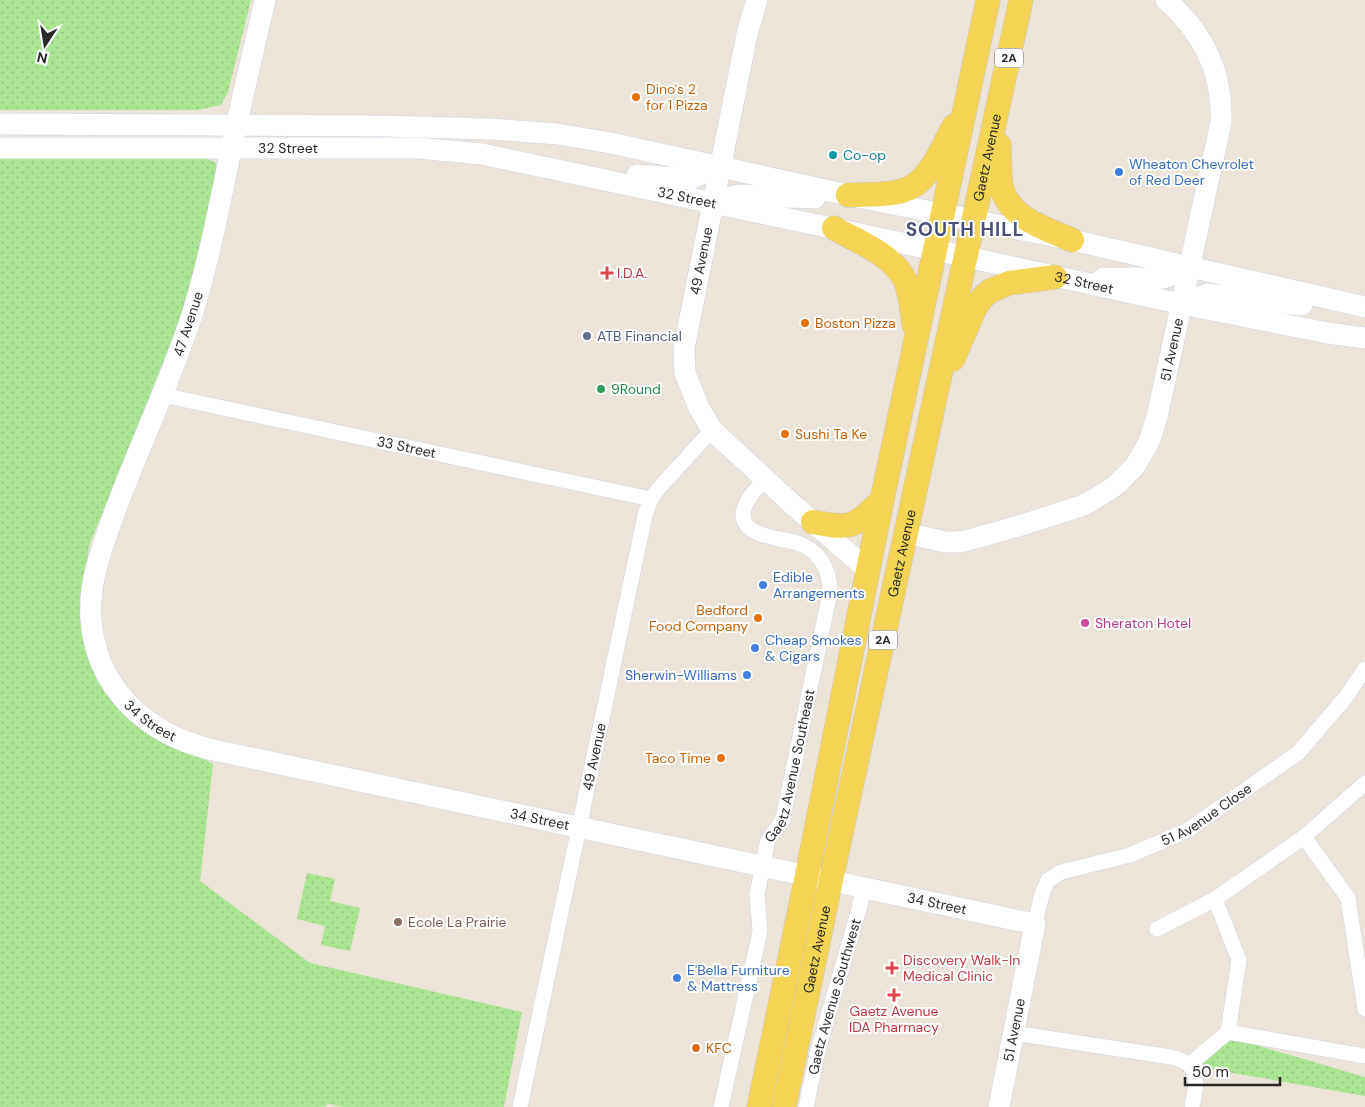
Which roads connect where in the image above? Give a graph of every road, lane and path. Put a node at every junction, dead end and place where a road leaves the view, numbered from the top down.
1 (265, 0) edge
2 (757, 0) edge
3 (988, 0) edge
4 (1021, 0) edge
5 (1166, 0) edge
6 (966, 104) junction
7 (997, 116) junction
8 (0, 124) edge
9 (237, 125) junction
10 (0, 148) edge
11 (231, 148) junction
12 (720, 166) junction
13 (587, 176) junction
14 (848, 195) junction
15 (712, 202) junction
16 (943, 215) junction
17 (974, 221) junction
18 (834, 228) junction
19 (1072, 240) junction
20 (935, 250) junction
21 (967, 257) junction
22 (1191, 268) junction
23 (1055, 277) junction
24 (1182, 304) junction
25 (1365, 307) edge
26 (1365, 312) edge
27 (917, 338) junction
28 (1365, 338) edge
29 (162, 395) junction
30 (934, 400) junction
31 (903, 401) junction
32 (712, 430) junction
33 (765, 480) junction
34 (651, 499) junction
35 (882, 500) junction
36 (813, 522) junction
37 (906, 533) junction
38 (868, 570) junction
39 (95, 640) joint
40 (1365, 669) edge
41 (862, 739) junction
42 (1365, 783) edge
43 (579, 827) junction
44 (1304, 837) junction
45 (763, 866) junction
46 (807, 875) junction
47 (831, 880) junction
48 (864, 887) junction
49 (1215, 898) junction
50 (1035, 924) junction
51 (1157, 929) dead end
52 (1365, 1009) edge
53 (1228, 1032) junction
54 (1014, 1033) junction
55 (1365, 1056) edge
56 (1189, 1065) junction
57 (520, 1107) edge
58 (721, 1107) edge
59 (758, 1107) edge
60 (784, 1107) edge
61 (806, 1107) edge
62 (999, 1107) edge
63 (1192, 1107) edge

1 - 9 main road, 47 Avenue
2 - 12 main road, 49 Avenue
3 - 6 main road, Gaetz Avenue / 2A
4 - 7 main road, Gaetz Avenue / 2A
5 - 22 main road, 51 Avenue
6 - 14 main road
6 - 16 main road, Gaetz Avenue / 2A
7 - 17 main road, Gaetz Avenue / 2A
7 - 19 main road
8 - 9 main road, 32 Street
9 - 11 main road, 47 Avenue
9 - 12 main road, 32 Street
10 - 11 main road, 32 Street
11 - 13 main road, 32 Street
11 - 29 main road, 47 Avenue
12 - 13 main road
12 - 14 main road, 32 Street
12 - 15 main road, 49 Avenue
13 - 15 main road, 32 Street
14 - 15 main road
14 - 16 main road, 32 Street
15 - 18 main road, 32 Street
15 - 32 main road, 49 Avenue
16 - 17 main road, 32 Street
16 - 20 main road, Gaetz Avenue / 2A
17 - 19 main road, 32 Street
17 - 21 main road, Gaetz Avenue / 2A
18 - 20 main road, 32 Street
18 - 27 main road
19 - 22 main road, 32 Street
20 - 21 main road, 32 Street
20 - 27 main road, Gaetz Avenue / 2A
21 - 23 main road, 32 Street
21 - 30 main road, Gaetz Avenue / 2A
22 - 23 main road
22 - 24 main road, 51 Avenue
22 - 25 main road, 32 Street
23 - 24 main road, 32 Street
23 - 30 main road
24 - 26 main road
24 - 28 main road, 32 Street
24 - 37 main road, 51 Avenue
27 - 31 main road, Gaetz Avenue / 2A
29 - 34 street, 33 Street
29 - 39 main road, 47 Avenue
30 - 37 main road, Gaetz Avenue / 2A
31 - 35 main road, Gaetz Avenue / 2A
31 - 37 main road
32 - 33 main road, 49 Avenue
32 - 34 street, 49 Avenue
33 - 36 main road, 49 Avenue
33 - 45 street, Gaetz Avenue Southeast
34 - 43 street, 49 Avenue
35 - 36 main road
35 - 38 main road, Gaetz Avenue / 2A
36 - 38 main road, 49 Avenue
37 - 41 main road, Gaetz Avenue / 2A
38 - 41 main road
38 - 46 main road, Gaetz Avenue / 2A
39 - 43 main road, 34 Street
40 - 50 street, 51 Avenue Close
41 - 47 main road, Gaetz Avenue / 2A
42 - 44 street
43 - 45 main road, 34 Street
43 - 57 street, 49 Avenue
44 - 49 street
44 - 52 street
45 - 46 main road, 34 Street
45 - 58 street, Gaetz Avenue Southeast
46 - 47 main road, 34 Street
46 - 59 main road, Gaetz Avenue / 2A
47 - 48 main road, 34 Street
47 - 60 main road, Gaetz Avenue / 2A
48 - 50 main road, 34 Street
48 - 61 street, Gaetz Avenue Southwest
49 - 51 street
49 - 53 street
50 - 54 main road, 51 Avenue
53 - 55 street
53 - 56 street
54 - 56 street
54 - 62 main road, 51 Avenue
56 - 63 street

